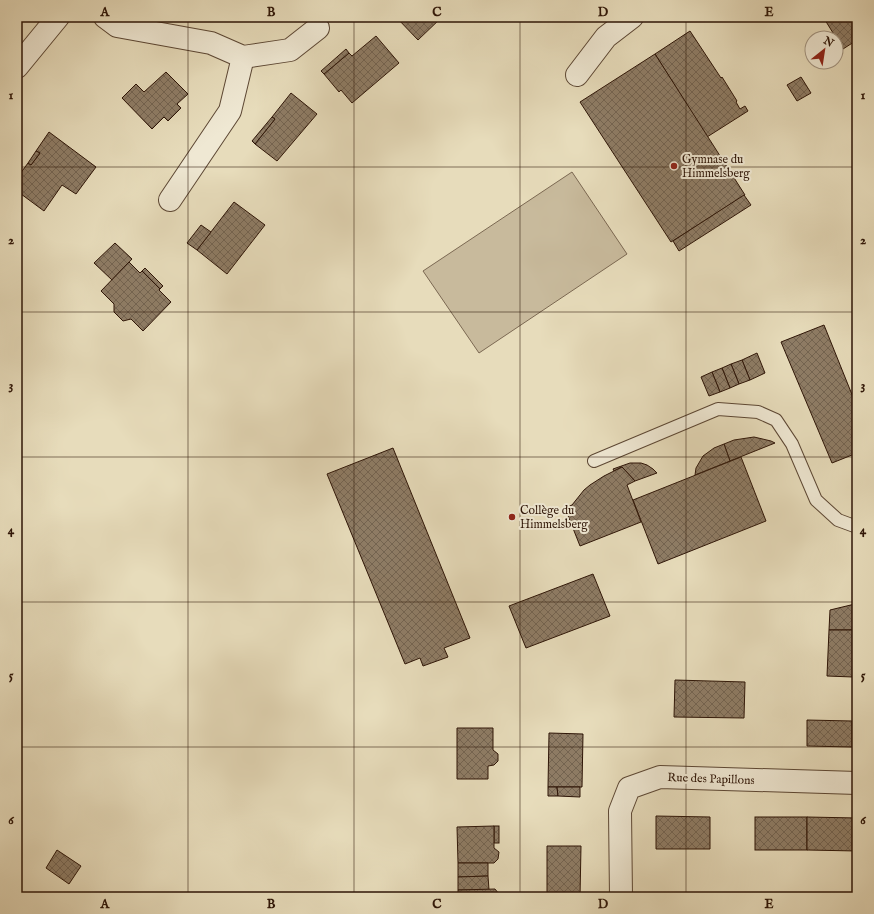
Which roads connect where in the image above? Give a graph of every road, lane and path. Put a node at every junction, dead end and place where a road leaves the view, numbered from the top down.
1 (58, 17) edge
2 (105, 17) edge
3 (632, 17) edge
4 (318, 28) dead end
5 (243, 57) junction
6 (17, 67) edge
7 (577, 75) dead end
8 (170, 200) dead end
9 (594, 461) dead end
10 (857, 527) edge
11 (857, 783) edge
12 (621, 897) edge

1 - 6 street
2 - 5 street
3 - 7 street
4 - 5 street
5 - 8 street
9 - 10 lane
11 - 12 street, Rue des Papillons

